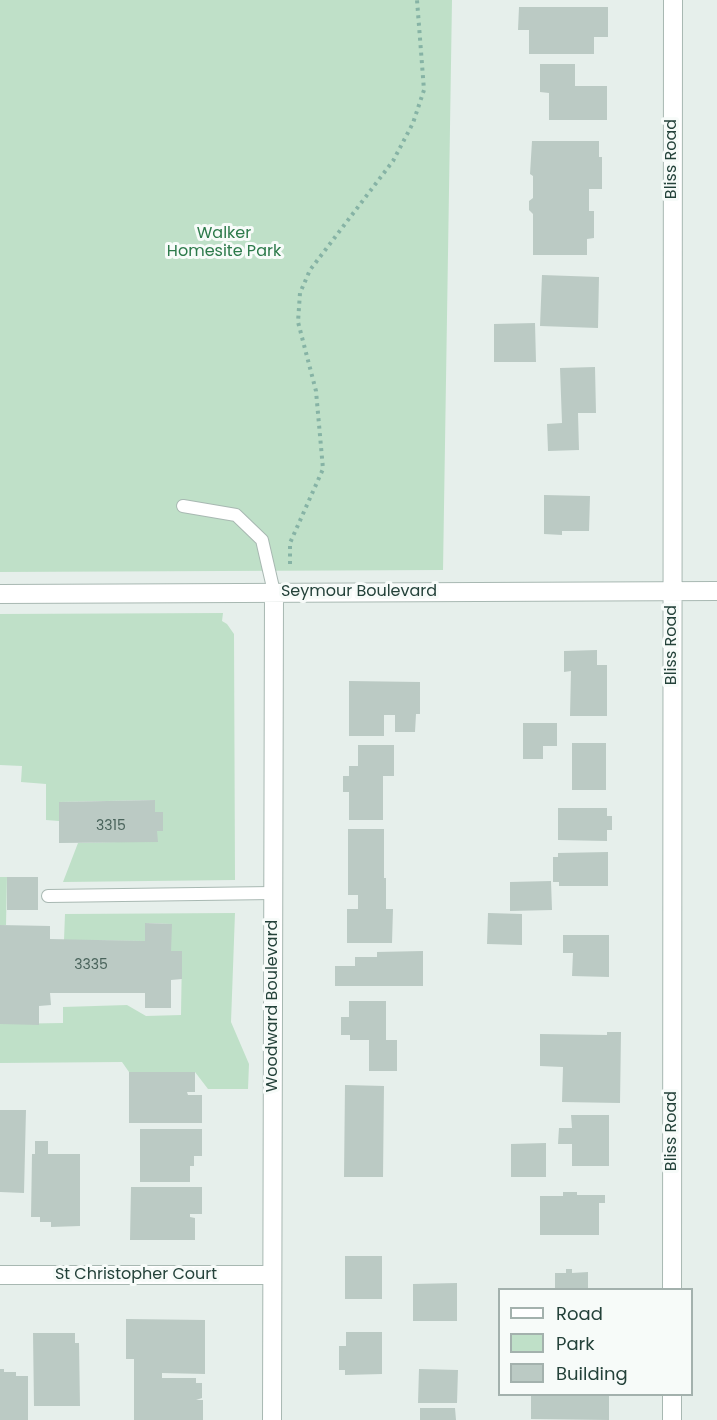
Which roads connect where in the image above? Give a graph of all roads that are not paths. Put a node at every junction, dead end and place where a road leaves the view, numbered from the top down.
1 (673, 0) edge
2 (183, 506) dead end
3 (672, 591) junction
4 (717, 591) edge
5 (274, 592) junction
6 (0, 594) edge
7 (273, 893) junction
8 (48, 896) dead end
9 (0, 1275) edge
10 (272, 1275) junction
11 (672, 1288) edge
12 (672, 1396) edge
13 (272, 1420) edge
14 (672, 1420) edge

1 - 3 street, Bliss Road
2 - 5 lane
3 - 4 street, Seymour Boulevard
3 - 5 street, Seymour Boulevard
3 - 11 street, Bliss Road
5 - 6 street, Seymour Boulevard
5 - 7 street, Woodward Boulevard
7 - 8 lane
7 - 10 street, Woodward Boulevard
9 - 10 street, St Christopher Court
10 - 13 street, Woodward Boulevard
12 - 14 street

